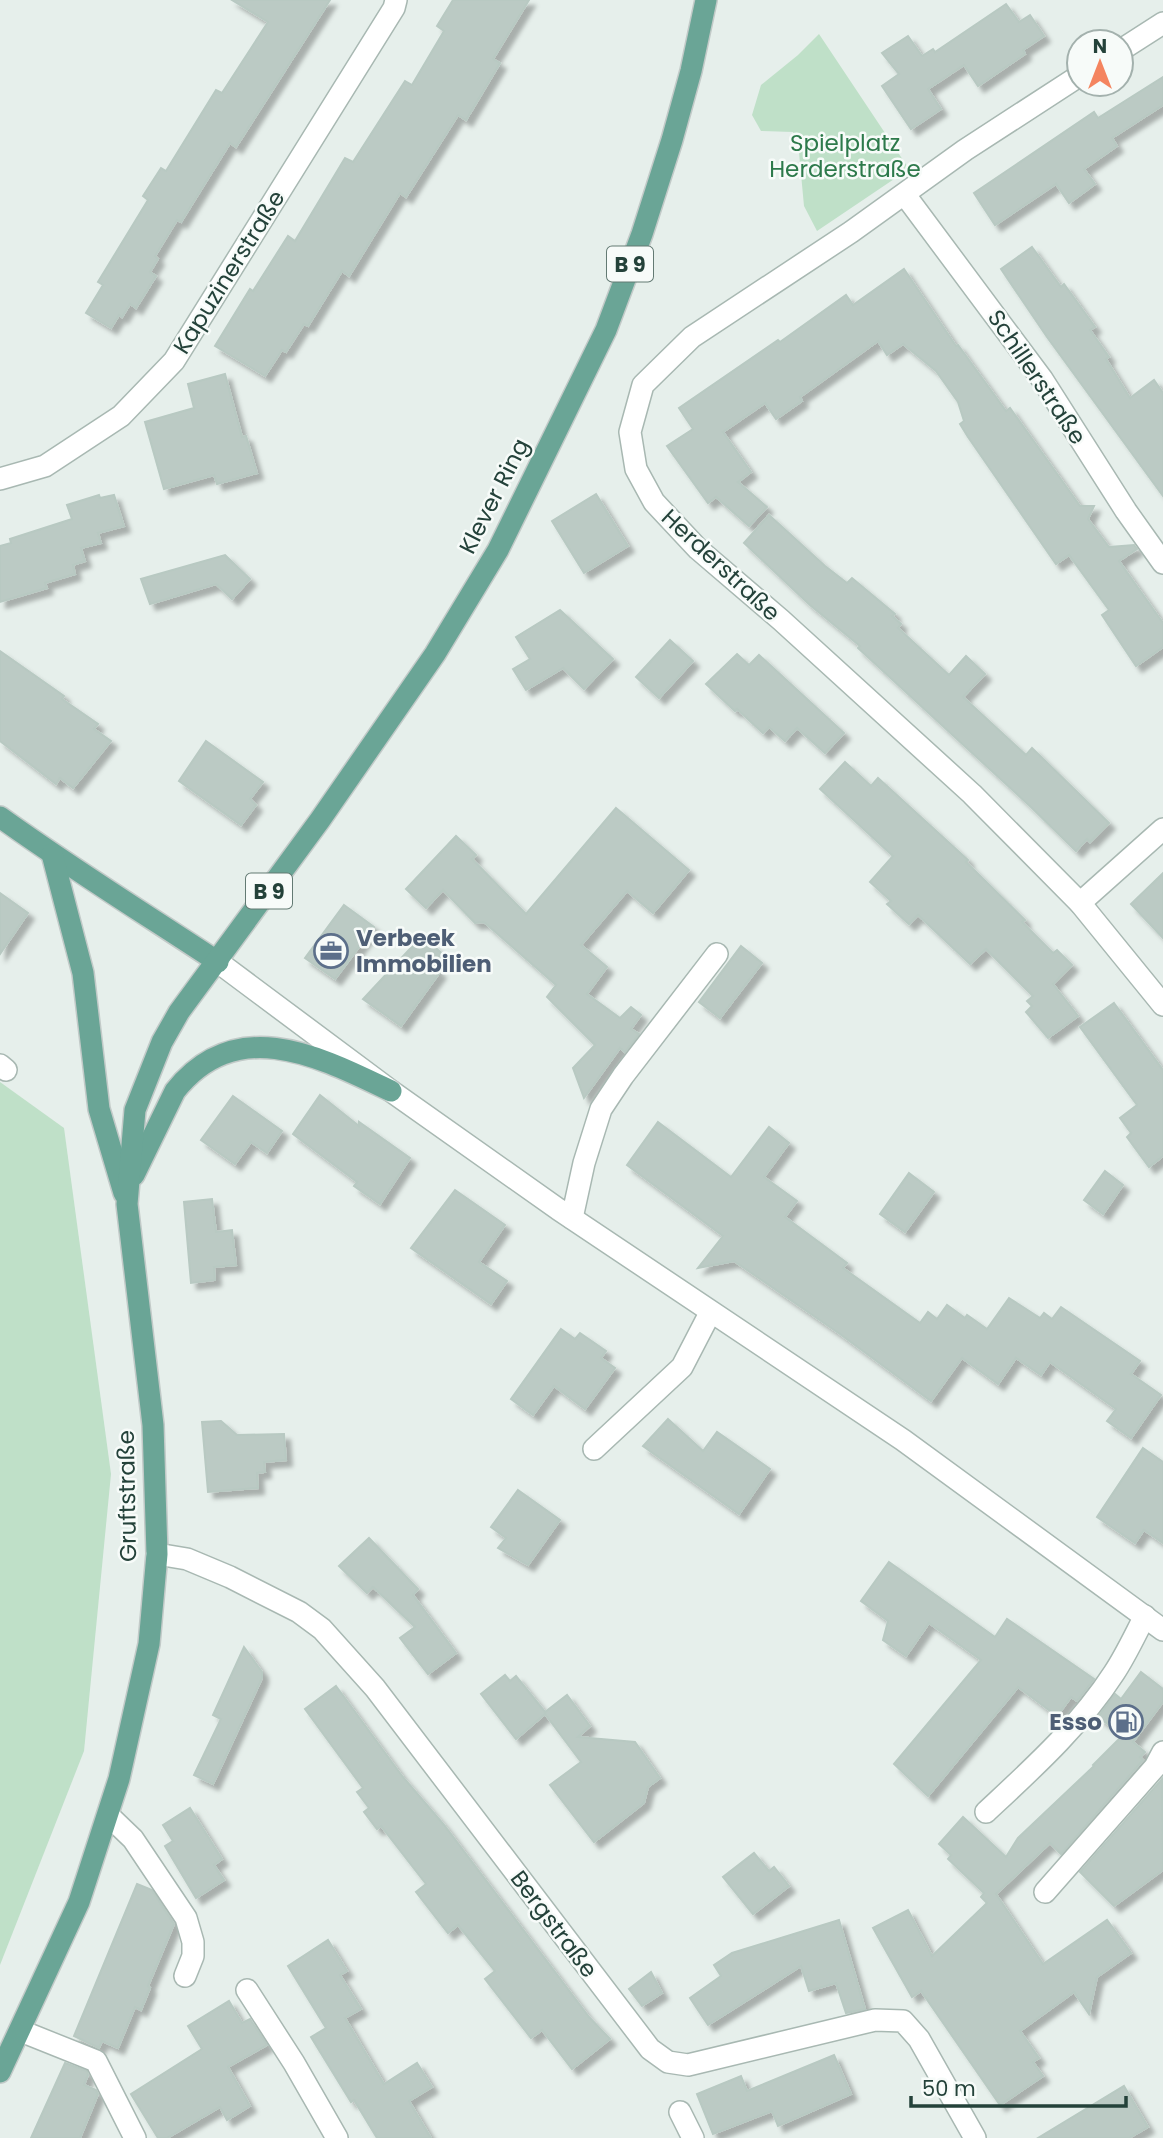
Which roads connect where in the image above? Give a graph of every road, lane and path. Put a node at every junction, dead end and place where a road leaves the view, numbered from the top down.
1 (396, 0) edge
2 (706, 0) edge
3 (1163, 23) edge
4 (1135, 41) edge
5 (1065, 85) edge
6 (905, 195) junction
7 (0, 479) edge
8 (1163, 563) edge
9 (0, 817) edge
10 (1163, 830) edge
11 (52, 854) junction
12 (1080, 902) junction
13 (717, 954) dead end
14 (218, 962) junction
15 (1163, 1005) edge
16 (391, 1091) junction
17 (128, 1195) junction
18 (572, 1218) junction
19 (710, 1312) junction
20 (594, 1449) dead end
21 (157, 1554) junction
22 (1145, 1616) junction
23 (1163, 1630) edge
24 (1163, 1752) edge
25 (986, 1812) dead end
26 (107, 1815) junction
27 (1045, 1892) dead end
28 (185, 1976) dead end
29 (247, 1990) dead end
30 (21, 2031) junction
31 (0, 2072) edge
32 (680, 2112) dead end
33 (135, 2138) edge
34 (337, 2138) edge
35 (692, 2138) edge
36 (975, 2138) edge

1 - 7 street, Kapuzinerstraße
2 - 14 main road, Klever Ring / B 9
3 - 4 street
5 - 6 street, Herderstraße
6 - 8 street, Schillerstraße
6 - 12 street, Herderstraße
9 - 11 main road
10 - 12 street
11 - 14 main road
11 - 17 main road
12 - 15 street, Herderstraße
13 - 18 street
14 - 16 street
14 - 17 main road, Gruftstraße
16 - 17 main road
16 - 18 street
17 - 21 main road, Gruftstraße
18 - 19 street
19 - 20 street
19 - 22 street
21 - 26 main road, Gruftstraße
21 - 36 street, Bergstraße
22 - 23 street
22 - 25 street
24 - 27 street
26 - 28 street
26 - 30 main road, Gruftstraße
29 - 34 street
30 - 31 main road, Gruftstraße
30 - 33 street
32 - 35 street

